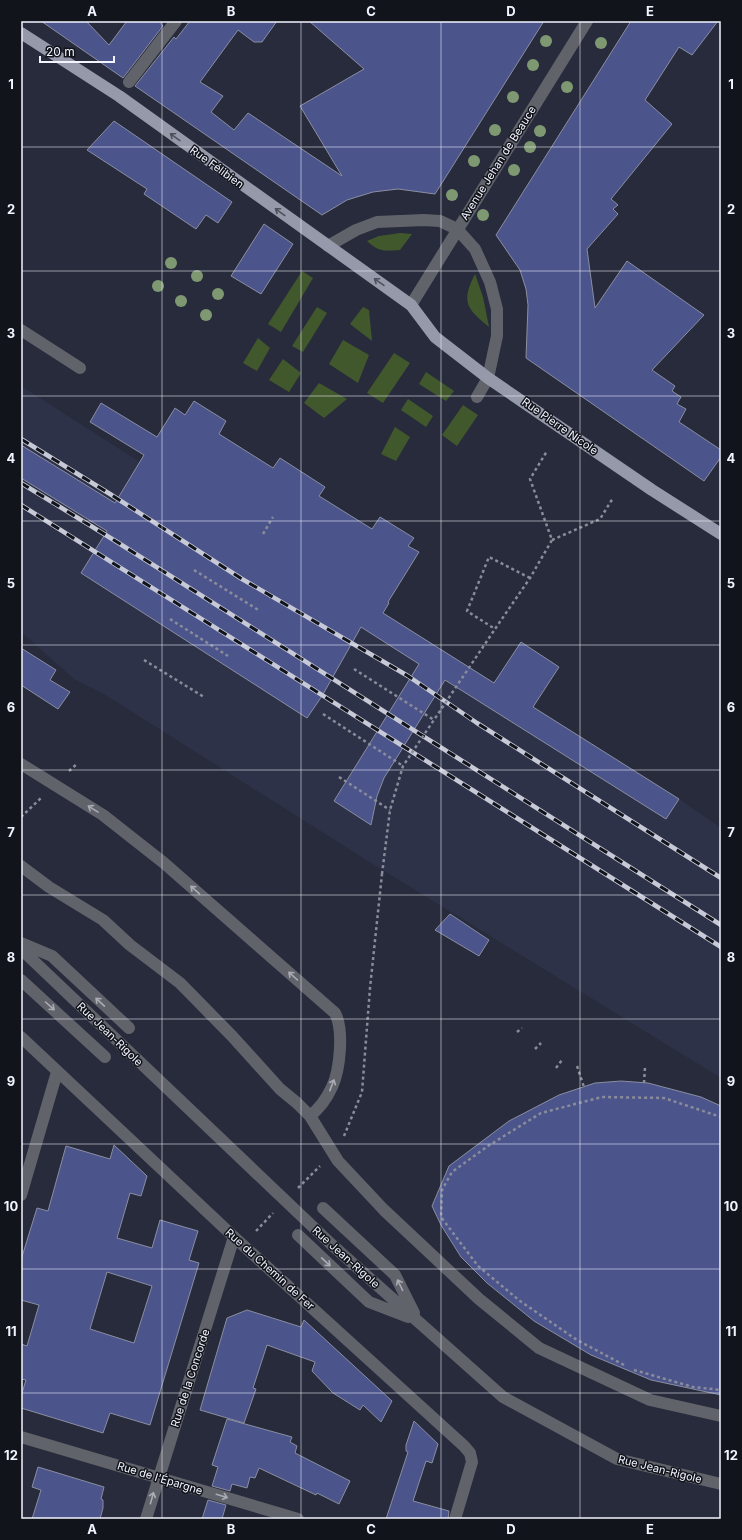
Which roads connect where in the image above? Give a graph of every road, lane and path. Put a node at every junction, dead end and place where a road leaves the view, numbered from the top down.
1 (176, 21) edge
2 (586, 21) edge
3 (21, 33) edge
4 (129, 82) dead end
5 (457, 229) junction
6 (328, 246) junction
7 (410, 305) junction
8 (21, 330) edge
9 (80, 368) dead end
10 (488, 378) junction
11 (477, 397) dead end
12 (547, 451) dead end
13 (613, 498) dead end
14 (273, 517) dead end
15 (264, 534) dead end
16 (721, 534) edge
17 (552, 540) junction
18 (194, 570) dead end
19 (530, 578) junction
20 (260, 611) dead end
21 (170, 619) dead end
22 (495, 628) junction
23 (228, 656) dead end
24 (144, 660) dead end
25 (354, 669) dead end
26 (204, 698) dead end
27 (408, 702) junction
28 (406, 706) dead end
29 (323, 714) dead end
30 (434, 720) junction
31 (380, 750) junction
32 (377, 755) dead end
33 (21, 764) edge
34 (404, 766) junction
35 (339, 777) dead end
36 (390, 810) junction
37 (21, 866) edge
38 (382, 874) dead end
39 (21, 943) edge
40 (21, 949) edge
41 (21, 980) edge
42 (129, 1028) dead end
43 (522, 1028) dead end
44 (517, 1032) dead end
45 (21, 1037) edge
46 (541, 1043) dead end
47 (536, 1049) dead end
48 (105, 1057) dead end
49 (562, 1060) dead end
50 (577, 1066) dead end
51 (646, 1067) dead end
52 (556, 1068) dead end
53 (57, 1072) junction
54 (644, 1083) dead end
55 (584, 1087) dead end
56 (310, 1116) junction
57 (721, 1117) edge
58 (21, 1195) edge
59 (323, 1208) dead end
60 (298, 1236) dead end
61 (234, 1237) junction
62 (417, 1320) junction
63 (626, 1366) dead end
64 (633, 1370) dead end
65 (721, 1390) edge
66 (721, 1416) edge
67 (21, 1437) edge
68 (158, 1477) junction
69 (721, 1484) edge
70 (146, 1519) edge
71 (298, 1519) edge
72 (455, 1519) edge

1 - 4 street
2 - 5 street, Avenue Jehan de Beauce
6 -> 3 main road, Rue Félibien
5 - 6 street
5 - 7 street, Avenue Jehan de Beauce
5 - 10 street
7 -> 6 main road, Rue Félibien
7 - 10 main road, Rue Pierre Nicole
8 - 9 street
10 - 11 street
10 - 16 main road, Rue Pierre Nicole
12 - 17 path
13 - 17 path
14 - 15 path
17 - 19 path
18 - 20 path
19 - 22 path
19 - 22 path
21 - 23 path
22 - 30 path, bridge
24 - 26 path
25 - 27 path
27 - 28 path
27 - 30 path
29 - 31 path
30 - 34 path, bridge
31 - 32 path
31 - 34 path
56 -> 33 street
34 - 36 path, bridge
35 - 36 path
36 - 38 path, bridge
37 - 56 street
42 -> 39 street
40 - 62 street, Rue Jean-Rigole
41 -> 48 street
43 - 44 path
45 - 53 street, Rue du Chemin de Fer
46 - 47 path
49 - 52 path
50 - 55 path
51 - 54 path
53 - 58 street
53 - 61 street, Rue du Chemin de Fer
56 - 66 street
57 - 63 path
62 -> 59 street
60 -> 62 street
61 - 68 street, Rue de la Concorde
61 - 72 street, Rue du Chemin de Fer
62 - 69 street, Rue Jean-Rigole
64 - 65 path
67 - 68 street, Rue de l'Épargne
70 -> 68 street, Rue de la Concorde
68 -> 71 street, Rue de l'Épargne

